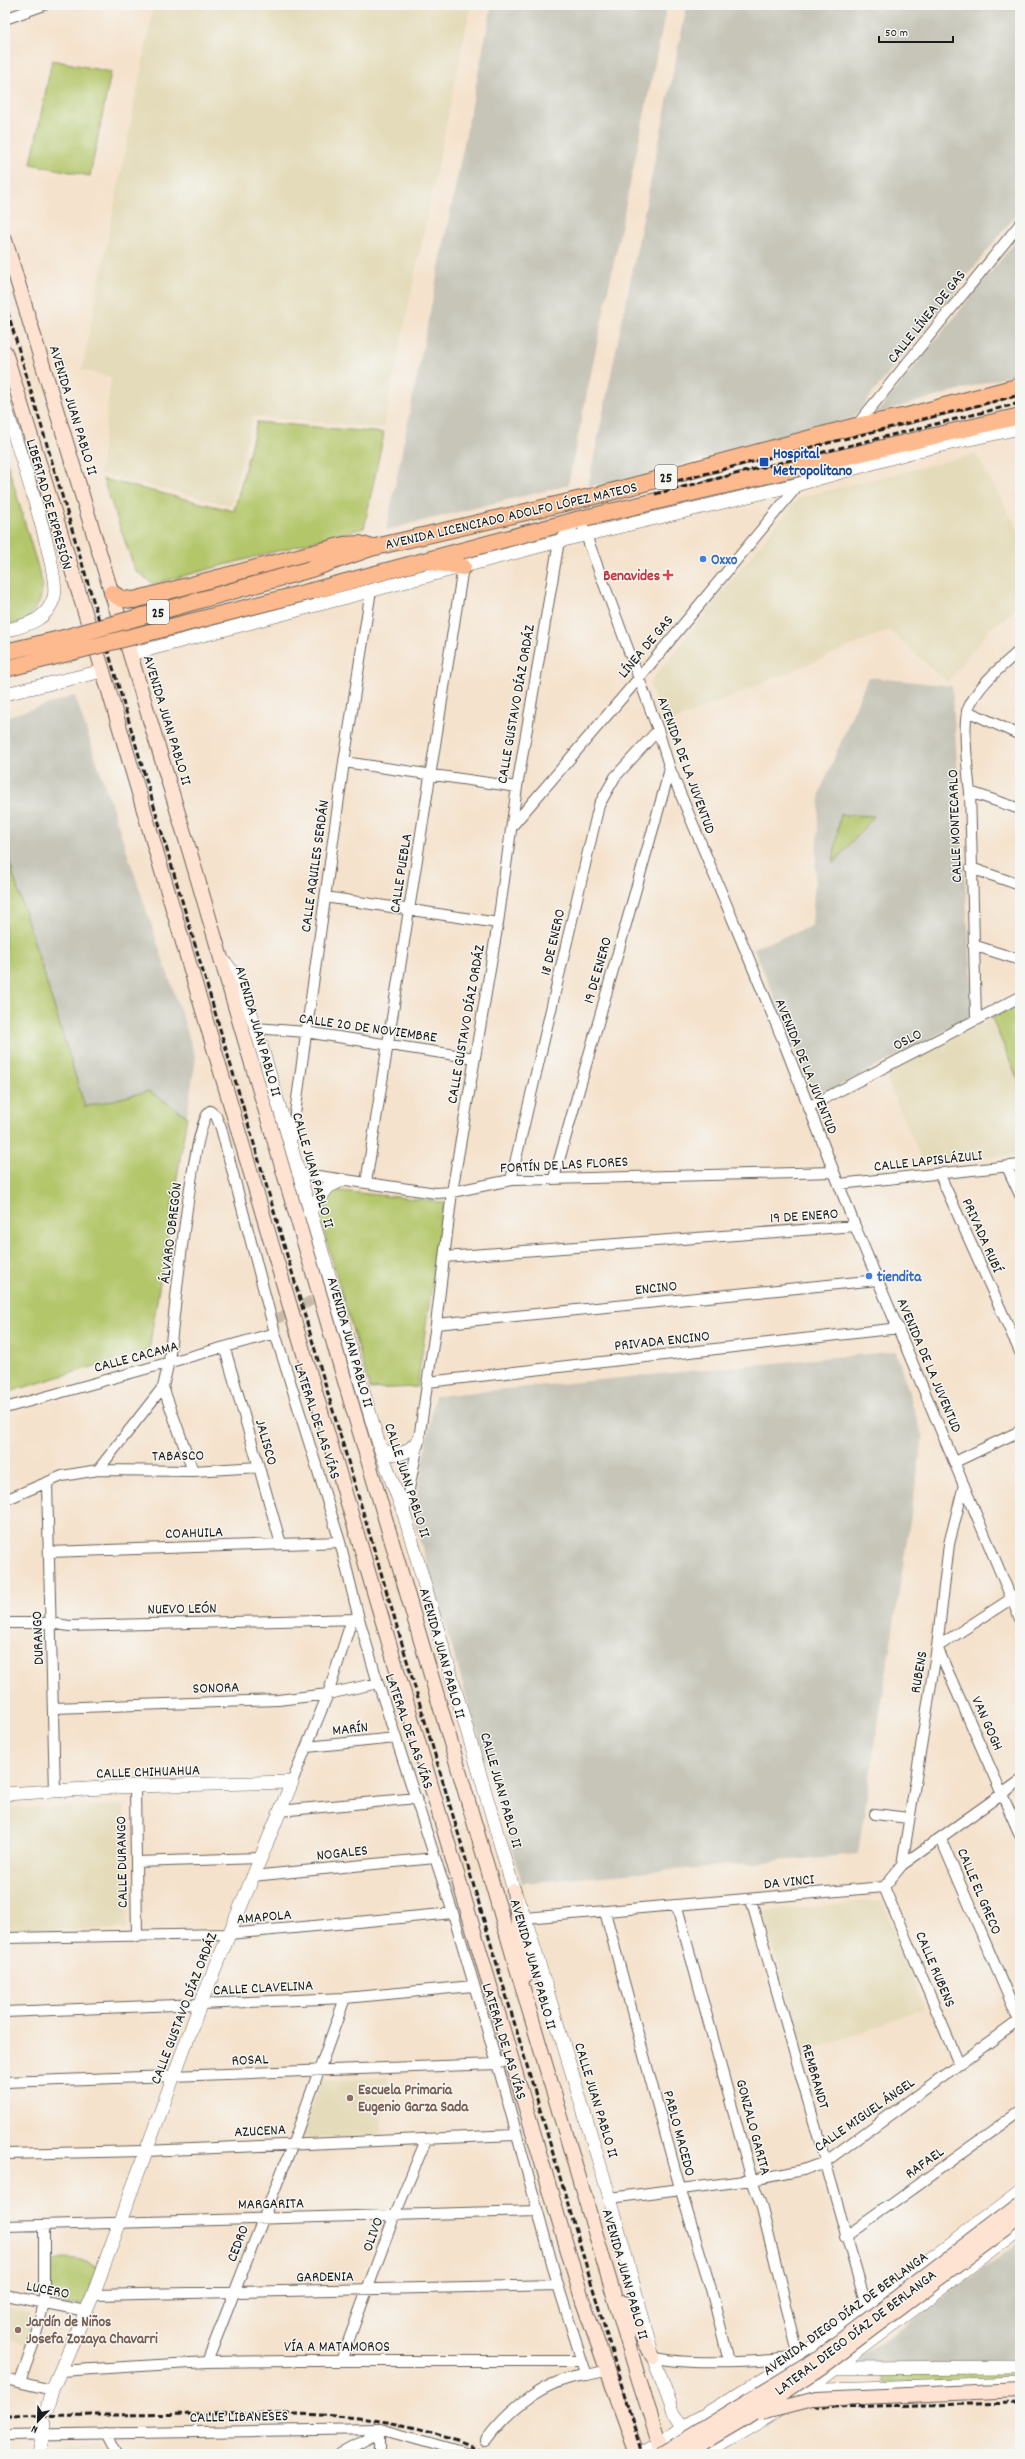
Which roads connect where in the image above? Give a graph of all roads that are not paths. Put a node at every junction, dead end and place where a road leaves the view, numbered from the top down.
1 (44, 5) edge
2 (5, 20) edge
3 (1020, 224) edge
4 (5, 240) edge
5 (5, 352) edge
6 (5, 373) edge
7 (1020, 386) edge
8 (20, 405) junction
9 (5, 406) edge
10 (1020, 416) edge
11 (856, 426) junction
12 (1020, 428) edge
13 (798, 484) junction
14 (580, 519) junction
15 (585, 534) junction
16 (559, 541) junction
17 (371, 548) junction
18 (427, 561) junction
19 (463, 567) junction
20 (371, 590) junction
21 (112, 593) junction
22 (145, 598) junction
23 (5, 631) edge
24 (157, 648) junction
25 (1020, 650) edge
26 (5, 652) edge
27 (131, 654) junction
28 (1016, 659) edge
29 (5, 668) edge
30 (102, 671) junction
31 (639, 678) junction
32 (5, 694) edge
33 (967, 711) junction
34 (658, 730) junction
35 (1020, 735) edge
36 (344, 762) junction
37 (670, 769) junction
38 (431, 774) junction
39 (517, 787) junction
40 (970, 792) junction
41 (1020, 809) edge
42 (513, 825) junction
43 (971, 868) junction
44 (1020, 885) edge
45 (325, 897) junction
46 (409, 910) junction
47 (498, 923) junction
48 (973, 945) junction
49 (221, 958) junction
50 (1020, 960) edge
51 (1020, 996) edge
52 (976, 1020) junction
53 (256, 1028) junction
54 (305, 1032) junction
55 (389, 1045) junction
56 (475, 1058) junction
57 (808, 1107) junction
58 (210, 1111) joint
59 (290, 1146) junction
60 (1020, 1165) edge
61 (1007, 1167) junction
62 (834, 1172) junction
63 (297, 1173) junction
64 (939, 1174) junction
65 (554, 1178) junction
66 (342, 1180) junction
67 (511, 1180) junction
68 (366, 1183) junction
69 (839, 1184) junction
70 (452, 1192) junction
71 (1020, 1195) edge
72 (309, 1212) junction
73 (855, 1226) junction
74 (444, 1257) junction
75 (878, 1280) junction
76 (436, 1324) junction
77 (899, 1328) junction
78 (275, 1333) junction
79 (225, 1349) junction
80 (1020, 1352) edge
81 (169, 1361) junction
82 (428, 1382) junction
83 (163, 1387) junction
84 (5, 1408) edge
85 (1020, 1431) edge
86 (419, 1439) junction
87 (380, 1448) junction
88 (955, 1462) junction
89 (259, 1466) junction
90 (98, 1470) junction
91 (192, 1470) junction
92 (47, 1484) junction
93 (964, 1485) junction
94 (5, 1500) edge
95 (404, 1514) junction
96 (340, 1542) junction
97 (281, 1544) junction
98 (49, 1552) junction
99 (1015, 1595) edge
100 (356, 1619) junction
101 (1020, 1619) edge
102 (5, 1623) edge
103 (51, 1623) junction
104 (937, 1647) junction
105 (378, 1684) junction
106 (328, 1694) junction
107 (54, 1708) junction
108 (396, 1738) junction
109 (307, 1748) junction
110 (1020, 1781) edge
111 (292, 1782) junction
112 (135, 1786) junction
113 (55, 1791) junction
114 (5, 1794) edge
115 (1004, 1794) junction
116 (417, 1798) junction
117 (279, 1811) junction
118 (875, 1814) dead end
119 (908, 1818) junction
120 (1020, 1835) edge
121 (942, 1839) junction
122 (259, 1858) junction
123 (435, 1858) junction
124 (137, 1862) junction
125 (902, 1865) junction
126 (252, 1876) junction
127 (884, 1887) junction
128 (514, 1891) junction
129 (751, 1900) junction
130 (677, 1907) junction
131 (605, 1912) junction
132 (453, 1913) junction
133 (525, 1918) junction
134 (228, 1934) junction
135 (137, 1937) junction
136 (5, 1938) edge
137 (473, 1986) junction
138 (345, 1998) junction
139 (200, 2006) junction
140 (528, 2006) junction
141 (5, 2012) edge
142 (1019, 2021) edge
143 (512, 2059) junction
144 (497, 2064) junction
145 (959, 2064) junction
146 (320, 2071) junction
147 (173, 2077) junction
148 (5, 2082) edge
149 (1020, 2111) edge
150 (517, 2135) junction
151 (426, 2140) junction
152 (294, 2143) junction
153 (145, 2152) junction
154 (5, 2154) edge
155 (825, 2162) junction
156 (752, 2180) junction
157 (680, 2188) junction
158 (1020, 2192) edge
159 (610, 2198) junction
160 (1020, 2203) edge
161 (537, 2211) junction
162 (394, 2217) junction
163 (262, 2218) junction
164 (1020, 2218) edge
165 (119, 2222) junction
166 (44, 2225) junction
167 (5, 2226) edge
168 (1020, 2228) edge
169 (845, 2237) junction
170 (558, 2285) junction
171 (613, 2288) junction
172 (367, 2290) junction
173 (234, 2292) junction
174 (5, 2295) edge
175 (93, 2295) junction
176 (44, 2303) junction
177 (866, 2305) junction
178 (86, 2311) junction
179 (837, 2329) junction
180 (857, 2352) junction
181 (653, 2357) junction
182 (805, 2360) junction
183 (341, 2361) junction
184 (582, 2361) junction
185 (729, 2361) junction
186 (207, 2362) junction
187 (1020, 2367) edge
188 (834, 2369) junction
189 (60, 2371) junction
190 (605, 2371) junction
191 (588, 2375) junction
192 (5, 2379) edge
193 (761, 2380) junction
194 (20, 2382) junction
195 (1020, 2383) edge
196 (814, 2384) junction
197 (52, 2390) junction
198 (1020, 2390) edge
199 (784, 2407) junction
200 (47, 2410) dead end
201 (746, 2418) junction
202 (684, 2428) junction
203 (44, 2429) junction
204 (379, 2431) junction
205 (105, 2433) junction
206 (5, 2435) edge
207 (486, 2440) dead end
208 (631, 2450) edge
209 (659, 2451) edge
210 (40, 2454) edge
211 (116, 2454) edge
212 (340, 2454) edge
213 (380, 2454) edge
214 (469, 2454) edge
215 (640, 2454) edge
216 (684, 2454) edge
217 (705, 2454) edge

1 - 2 street
3 - 11 street, CALLE LÍNEA DE GAS
4 - 21 main road, AVENIDA JUAN PABLO II
5 - 8 main road
6 - 8 main road
7 - 11 main road, AVENIDA LICENCIADO ADOLFO LÓPEZ MATEOS / 25
8 - 30 main road
9 - 23 street, LIBERTAD DE EXPRESIÓN
10 - 14 main road, AVENIDA LICENCIADO ADOLFO LÓPEZ MATEOS / 25
11 - 17 main road, AVENIDA LICENCIADO ADOLFO LÓPEZ MATEOS / 25
12 - 13 street
13 - 15 street
13 - 31 street, LÍNEA DE GAS
14 - 15 street, AVENIDA DE LA JUVENTUD
14 - 16 street
14 - 18 main road, AVENIDA LICENCIADO ADOLFO LÓPEZ MATEOS / 25
15 - 16 street
15 - 31 street, AVENIDA DE LA JUVENTUD
16 - 19 street
16 - 39 street, CALLE GUSTAVO DÍAZ ORDÁZ
17 - 22 main road
17 - 26 main road, AVENIDA LICENCIADO ADOLFO LÓPEZ MATEOS / 25, bridge
18 - 19 main road
18 - 29 main road, AVENIDA LICENCIADO ADOLFO LÓPEZ MATEOS / 25, bridge
19 - 20 street
19 - 38 street, CALLE PUEBLA
20 - 24 street
20 - 36 street, CALLE AQUILES SERDÁN
21 - 22 main road
21 - 27 main road, AVENIDA JUAN PABLO II
22 - 24 street
24 - 27 street
25 - 28 street
27 - 49 main road, AVENIDA JUAN PABLO II
28 - 33 street
30 - 32 street
30 - 143 main road
31 - 34 street, AVENIDA DE LA JUVENTUD
31 - 42 street, LÍNEA DE GAS
33 - 35 street
33 - 40 street, CALLE MONTECARLO
34 - 37 street, AVENIDA DE LA JUVENTUD
34 - 67 street, 18 DE ENERO
36 - 38 street
36 - 45 street, CALLE AQUILES SERDÁN
37 - 57 street, AVENIDA DE LA JUVENTUD
37 - 65 street, 19 DE ENERO
38 - 39 street
38 - 46 street, CALLE PUEBLA
39 - 42 street, CALLE GUSTAVO DÍAZ ORDÁZ
40 - 41 street
40 - 43 street, CALLE MONTECARLO
42 - 47 street, CALLE GUSTAVO DÍAZ ORDÁZ
43 - 44 street
43 - 48 street, CALLE MONTECARLO
45 - 46 street
45 - 54 street, CALLE AQUILES SERDÁN
46 - 47 street
46 - 55 street, CALLE PUEBLA
47 - 56 street, CALLE GUSTAVO DÍAZ ORDÁZ
48 - 50 street
48 - 52 street, CALLE MONTECARLO
49 - 53 street, CALLE JUAN PABLO II
49 - 140 main road, AVENIDA JUAN PABLO II
51 - 52 street, OSLO
52 - 57 street, OSLO
53 - 54 street, CALLE 20 DE NOVIEMBRE
53 - 59 street, CALLE JUAN PABLO II
54 - 55 street, CALLE 20 DE NOVIEMBRE
54 - 59 street, CALLE AQUILES SERDÁN
55 - 56 street, CALLE 20 DE NOVIEMBRE
55 - 68 street, CALLE PUEBLA
56 - 70 street, CALLE GUSTAVO DÍAZ ORDÁZ
57 - 62 street, AVENIDA DE LA JUVENTUD
58 - 78 street, LATERAL DE LAS VÍAS
58 - 81 street, ÁLVARO OBREGÓN
59 - 63 street, CALLE JUAN PABLO II
60 - 61 street, CALLE LAPISLÁZULI
61 - 64 street, CALLE LAPISLÁZULI
61 - 71 street
62 - 65 street, FORTÍN DE LAS FLORES
62 - 69 street, AVENIDA DE LA JUVENTUD
63 - 66 street, FORTÍN DE LAS FLORES
63 - 72 street, CALLE JUAN PABLO II
64 - 69 street, CALLE LAPISLÁZULI
64 - 80 street, PRIVADA RUBÍ
65 - 67 street, FORTÍN DE LAS FLORES
66 - 68 street, FORTÍN DE LAS FLORES
66 - 72 street
67 - 70 street, FORTÍN DE LAS FLORES
68 - 70 street, FORTÍN DE LAS FLORES
69 - 73 street, AVENIDA DE LA JUVENTUD
70 - 74 street, CALLE GUSTAVO DÍAZ ORDÁZ
72 - 87 street, CALLE JUAN PABLO II
73 - 74 street, 19 DE ENERO
73 - 75 street, AVENIDA DE LA JUVENTUD
74 - 76 street, CALLE GUSTAVO DÍAZ ORDÁZ
75 - 76 street, ENCINO
75 - 77 street, AVENIDA DE LA JUVENTUD
76 - 82 street, CALLE GUSTAVO DÍAZ ORDÁZ
77 - 82 street, PRIVADA ENCINO
77 - 88 street, AVENIDA DE LA JUVENTUD
78 - 79 street, CALLE CACAMA
78 - 96 street, LATERAL DE LAS VÍAS
79 - 81 street, CALLE CACAMA
79 - 89 street, JALISCO
81 - 83 street, ÁLVARO OBREGÓN
81 - 84 street, CALLE CACAMA
82 - 86 street, CALLE GUSTAVO DÍAZ ORDÁZ
83 - 90 street
83 - 91 street
85 - 88 street
86 - 87 street
86 - 95 street, CALLE GUSTAVO DÍAZ ORDÁZ
87 - 95 street, CALLE JUAN PABLO II
88 - 93 street, AVENIDA DE LA JUVENTUD
89 - 91 street, TABASCO
89 - 97 street, JALISCO
90 - 91 street, TABASCO
90 - 92 street, TABASCO
92 - 94 street, TABASCO
92 - 98 street, DURANGO
93 - 99 street, AVENIDA DE LA JUVENTUD
93 - 104 street, RUBENS
95 - 128 street, CALLE JUAN PABLO II
96 - 97 street, COAHUILA
96 - 100 street, LATERAL DE LAS VÍAS
97 - 98 street, COAHUILA
98 - 103 street, DURANGO
99 - 101 street, AVENIDA DE LA JUVENTUD
99 - 104 street
100 - 103 street, NUEVO LEÓN
100 - 105 street, LATERAL DE LAS VÍAS
100 - 106 street, CALLE GUSTAVO DÍAZ ORDÁZ
102 - 103 street, NUEVO LEÓN
103 - 107 street, DURANGO
104 - 115 street, VAN GOGH
104 - 119 street, RUBENS
105 - 106 street, SONORA
105 - 108 street, LATERAL DE LAS VÍAS
106 - 107 street, SONORA
106 - 109 street, CALLE GUSTAVO DÍAZ ORDÁZ
107 - 113 street, DURANGO
108 - 109 street, MARÍN
108 - 116 street, LATERAL DE LAS VÍAS
109 - 111 street, CALLE GUSTAVO DÍAZ ORDÁZ
110 - 115 street
111 - 112 street, CALLE CHIHUAHUA
111 - 117 street, CALLE GUSTAVO DÍAZ ORDÁZ
112 - 113 street, CALLE CHIHUAHUA
112 - 124 street, CALLE DURANGO
113 - 114 street, CALLE CHIHUAHUA
115 - 120 street, VAN GOGH
115 - 121 street
116 - 117 street
116 - 123 street, LATERAL DE LAS VÍAS
117 - 122 street, CALLE GUSTAVO DÍAZ ORDÁZ
118 - 119 street
119 - 125 street, RUBENS
121 - 125 street
121 - 142 street, CALLE EL GRECO
122 - 124 street
122 - 126 street, CALLE GUSTAVO DÍAZ ORDÁZ
123 - 126 street, NOGALES
123 - 132 street, LATERAL DE LAS VÍAS
124 - 135 street, CALLE DURANGO
125 - 127 street
126 - 134 street, CALLE GUSTAVO DÍAZ ORDÁZ
127 - 129 street, DA VINCI
127 - 145 street, CALLE RUBENS
128 - 133 street, CALLE JUAN PABLO II
128 - 140 main road
129 - 130 street, DA VINCI
129 - 155 street, REMBRANDT
130 - 131 street, DA VINCI
130 - 156 street, GONZALO GARITA
131 - 133 street, DA VINCI
131 - 157 street, PABLO MACEDO
132 - 134 street, AMAPOLA
132 - 137 street, LATERAL DE LAS VÍAS
133 - 159 street, CALLE JUAN PABLO II
134 - 135 street, AMAPOLA
134 - 139 street, CALLE GUSTAVO DÍAZ ORDÁZ
135 - 136 street, AMAPOLA
137 - 138 street, CALLE CLAVELINA
137 - 144 street, LATERAL DE LAS VÍAS
138 - 139 street, CALLE CLAVELINA
138 - 146 street, CEDRO
139 - 141 street, CALLE CLAVELINA
139 - 147 street, CALLE GUSTAVO DÍAZ ORDÁZ
140 - 171 main road, AVENIDA JUAN PABLO II
142 - 145 street, CALLE MIGUEL ÁNGEL
143 - 144 street, ROSAL
143 - 190 main road
144 - 146 street, ROSAL
144 - 150 street, LATERAL DE LAS VÍAS
145 - 155 street, CALLE MIGUEL ÁNGEL
146 - 147 street, ROSAL
146 - 152 street, CEDRO
147 - 148 street, ROSAL
147 - 153 street, CALLE GUSTAVO DÍAZ ORDÁZ
149 - 169 street, RAFAEL
150 - 151 street, AZUCENA
150 - 161 street, LATERAL DE LAS VÍAS
151 - 152 street, AZUCENA
151 - 162 street, OLIVO
152 - 153 street, AZUCENA
152 - 163 street, CEDRO
153 - 154 street, AZUCENA
153 - 165 street, CALLE GUSTAVO DÍAZ ORDÁZ
155 - 156 street, CALLE MIGUEL ÁNGEL
155 - 169 street, REMBRANDT
156 - 157 street, CALLE MIGUEL ÁNGEL
156 - 182 street, GONZALO GARITA
157 - 159 street, CALLE MIGUEL ÁNGEL
157 - 185 street, PABLO MACEDO
158 - 177 street, LATERAL DIEGO DÍAZ DE BERLANGA
159 - 181 street, CALLE JUAN PABLO II
160 - 209 main road, AVENIDA DIEGO DÍAZ DE BERLANGA, bridge
161 - 162 street, MARGARITA
161 - 170 street, LATERAL DE LAS VÍAS
162 - 163 street, MARGARITA
162 - 172 street, OLIVO
163 - 165 street, MARGARITA
163 - 173 street, CEDRO
164 - 201 main road, AVENIDA DIEGO DÍAZ DE BERLANGA, bridge
165 - 166 street, MARGARITA
165 - 175 street, CALLE GUSTAVO DÍAZ ORDÁZ
166 - 167 street, MARGARITA
166 - 176 street
168 - 180 street, LATERAL DIEGO DÍAZ DE BERLANGA
169 - 177 street, REMBRANDT
170 - 172 street, GARDENIA
170 - 184 street, LATERAL DE LAS VÍAS
171 - 181 main road
171 - 209 main road, AVENIDA JUAN PABLO II
172 - 173 street, GARDENIA
172 - 183 street, OLIVO
173 - 175 street, GARDENIA
173 - 186 street, CEDRO
174 - 176 street, LUCERO
175 - 178 street, CALLE GUSTAVO DÍAZ ORDÁZ
176 - 178 street, LUCERO
176 - 194 street
177 - 179 street, LATERAL DIEGO DÍAZ DE BERLANGA
178 - 189 street, CALLE GUSTAVO DÍAZ ORDÁZ
179 - 180 street
179 - 182 street, LATERAL DIEGO DÍAZ DE BERLANGA
180 - 188 street, LATERAL DIEGO DÍAZ DE BERLANGA
181 - 185 street
181 - 202 street, CALLE JUAN PABLO II
182 - 185 street
182 - 188 street
182 - 193 street, LATERAL DIEGO DÍAZ DE BERLANGA
182 - 196 street
183 - 184 street, VÍA A MATAMOROS
183 - 186 street, VÍA A MATAMOROS
184 - 191 street
186 - 189 street, VÍA A MATAMOROS
187 - 188 street
188 - 196 street, LATERAL DIEGO DÍAZ DE BERLANGA
189 - 197 street, CALLE GUSTAVO DÍAZ ORDÁZ
190 - 191 street
190 - 208 main road
191 - 207 street
192 - 194 street
193 - 199 street
193 - 202 street, LATERAL DIEGO DÍAZ DE BERLANGA
194 - 197 street
195 - 196 street
196 - 199 street, LATERAL DIEGO DÍAZ DE BERLANGA
197 - 200 street, CALLE GUSTAVO DÍAZ ORDÁZ
198 - 201 main road, bridge
199 - 217 street, LATERAL DIEGO DÍAZ DE BERLANGA
201 - 216 main road, AVENIDA DIEGO DÍAZ DE BERLANGA, bridge
202 - 209 street, LATERAL DIEGO DÍAZ DE BERLANGA
203 - 205 street, CALLE LIBANESES
203 - 206 street, CALLE LIBANESES
203 - 210 street
204 - 205 street, CALLE LIBANESES
204 - 212 street
204 - 213 street
204 - 214 street, CALLE LIBANESES
205 - 211 street
209 - 215 street, LATERAL DIEGO DÍAZ DE BERLANGA

